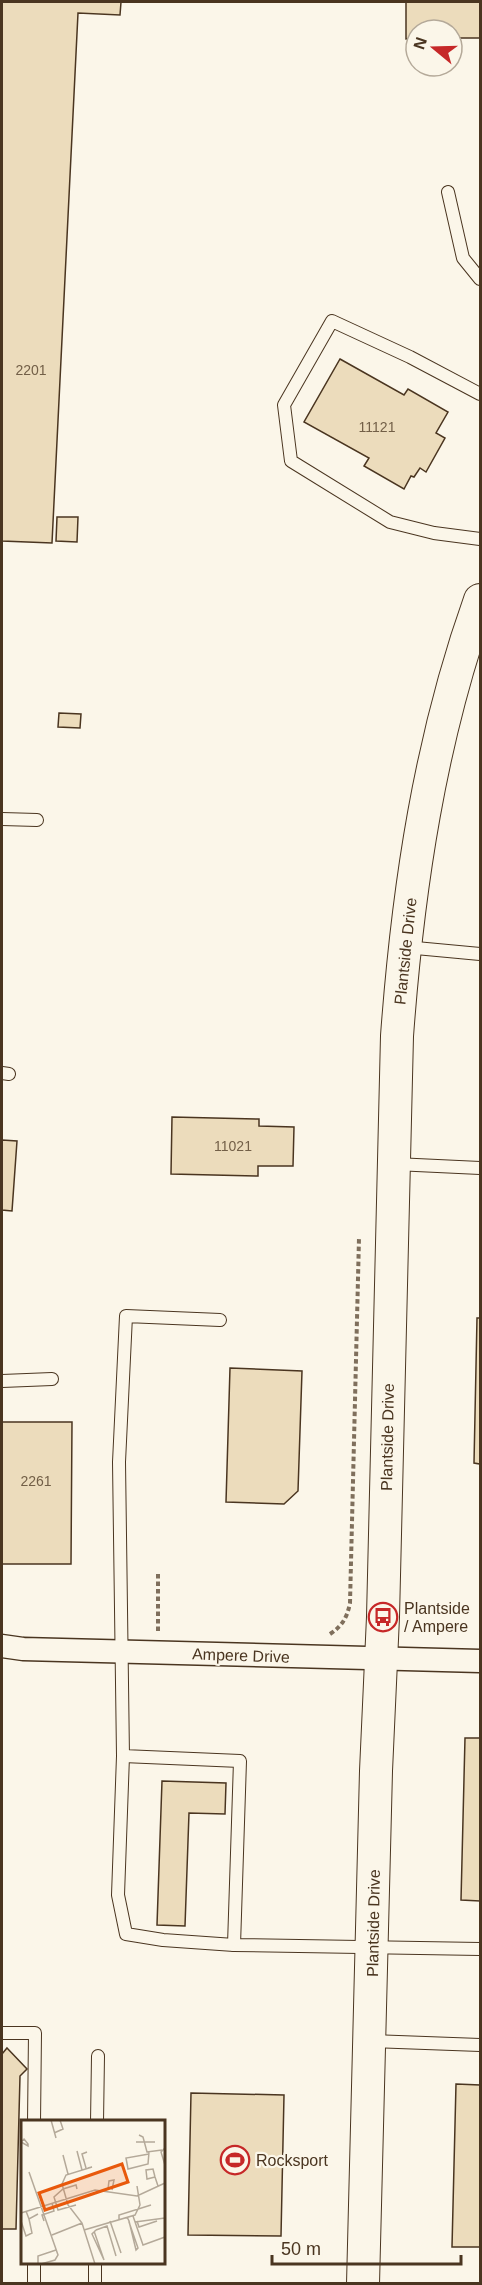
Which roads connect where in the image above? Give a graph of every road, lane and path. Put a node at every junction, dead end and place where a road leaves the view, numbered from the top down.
1 (448, 192) dead end
2 (480, 279) edge
3 (480, 394) edge
4 (480, 539) edge
5 (480, 600) edge
6 (473, 641) edge
7 (2, 819) edge
8 (37, 820) dead end
9 (404, 946) junction
10 (480, 954) edge
11 (393, 1164) junction
12 (480, 1168) edge
13 (359, 1238) dead end
14 (220, 1320) dead end
15 (52, 1379) dead end
16 (2, 1381) edge
17 (158, 1574) dead end
18 (158, 1634) dead end
19 (322, 1635) dead end
20 (2, 1646) edge
21 (120, 1652) junction
22 (382, 1659) junction
23 (480, 1661) edge
24 (123, 1756) junction
25 (234, 1945) junction
26 (372, 1947) junction
27 (480, 1949) edge
28 (2, 2033) edge
29 (369, 2041) junction
30 (480, 2045) edge
31 (98, 2056) dead end
32 (34, 2120) edge
33 (97, 2120) edge
34 (34, 2264) edge
35 (95, 2264) edge
36 (34, 2283) edge
37 (94, 2283) edge
38 (363, 2283) edge

1 - 2 lane
3 - 4 lane
5 - 6 street, Plantside Drive
6 - 9 street, Plantside Drive
7 - 8 lane
9 - 10 lane
9 - 11 street, Plantside Drive
11 - 12 lane
11 - 22 street, Plantside Drive
13 - 19 path
14 - 21 lane
15 - 16 lane
17 - 18 path
20 - 21 street, Ampere Drive
21 - 22 street, Ampere Drive
21 - 24 lane
22 - 23 street, Ampere Drive
22 - 26 street, Plantside Drive
24 - 25 lane
24 - 25 lane
25 - 26 lane
26 - 27 lane
26 - 29 street, Plantside Drive
28 - 32 lane
29 - 30 lane
29 - 38 street, Plantside Drive
31 - 33 lane
34 - 36 lane
35 - 37 lane

